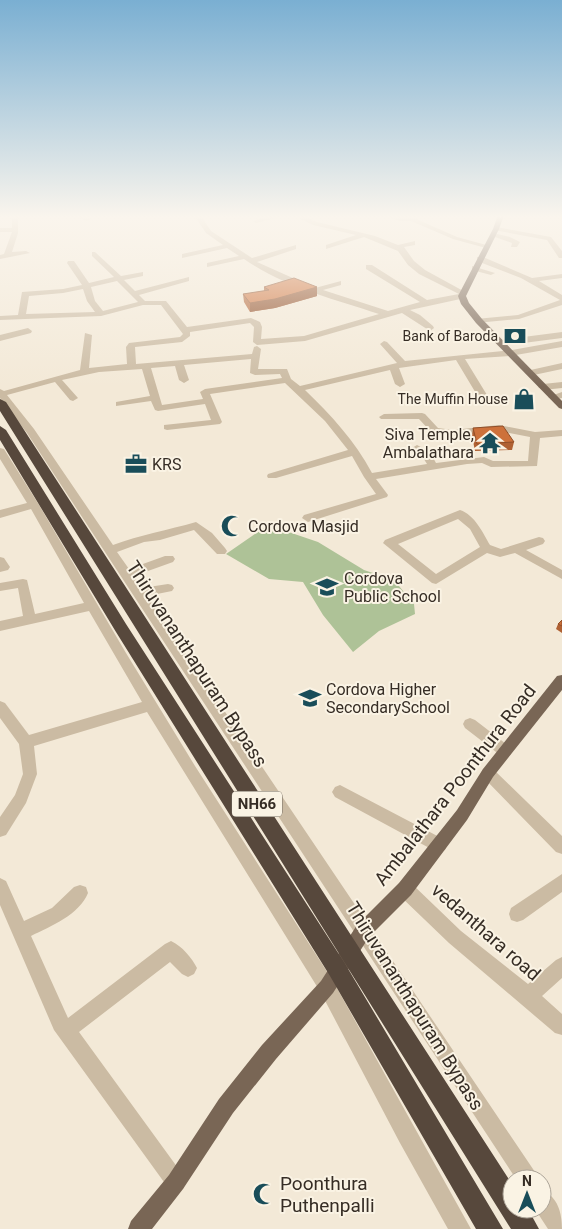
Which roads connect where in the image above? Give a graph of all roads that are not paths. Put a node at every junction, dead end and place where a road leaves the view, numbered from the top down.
1 (77, 272) edge
2 (113, 272) edge
3 (273, 272) edge
4 (377, 272) edge
5 (396, 272) edge
6 (423, 272) edge
7 (473, 272) edge
8 (513, 272) edge
9 (140, 274) dead end
10 (383, 276) junction
11 (562, 276) edge
12 (119, 279) junction
13 (186, 279) dead end
14 (532, 280) junction
15 (338, 283) dead end
16 (86, 285) junction
17 (316, 290) junction
18 (133, 294) junction
19 (462, 294) junction
20 (562, 298) edge
21 (562, 302) edge
22 (143, 303) junction
23 (426, 303) junction
24 (403, 310) junction
25 (101, 314) junction
26 (388, 314) junction
27 (263, 316) dead end
28 (22, 317) junction
29 (0, 318) edge
30 (254, 321) junction
31 (479, 321) junction
32 (430, 328) dead end
33 (562, 328) edge
34 (185, 330) junction
35 (28, 331) dead end
36 (88, 335) dead end
37 (558, 335) edge
38 (0, 338) edge
39 (258, 342) junction
40 (500, 343) junction
41 (384, 344) dead end
42 (562, 344) edge
43 (509, 353) junction
44 (257, 356) junction
45 (459, 357) junction
46 (180, 363) junction
47 (399, 366) junction
48 (562, 366) edge
49 (132, 367) junction
50 (146, 367) junction
51 (84, 371) junction
52 (529, 373) junction
53 (57, 379) junction
54 (184, 380) dead end
55 (287, 380) junction
56 (400, 384) dead end
57 (562, 385) edge
58 (543, 388) junction
59 (298, 389) junction
60 (482, 395) dead end
61 (0, 396) edge
62 (558, 396) edge
63 (74, 398) dead end
64 (155, 398) junction
65 (210, 401) junction
66 (119, 404) dead end
67 (562, 406) edge
68 (384, 417) dead end
69 (167, 427) dead end
70 (0, 430) edge
71 (562, 433) edge
72 (535, 435) junction
73 (417, 448) dead end
74 (0, 451) edge
75 (354, 452) junction
76 (433, 466) junction
77 (5, 468) edge
78 (272, 476) dead end
79 (369, 477) junction
80 (34, 505) junction
81 (0, 514) edge
82 (308, 518) dead end
83 (539, 541) dead end
84 (486, 548) junction
85 (516, 549) junction
86 (111, 550) junction
87 (221, 550) dead end
88 (169, 559) dead end
89 (0, 561) edge
90 (0, 568) edge
91 (127, 574) junction
92 (562, 575) edge
93 (0, 586) edge
94 (168, 588) dead end
95 (139, 593) junction
96 (93, 606) junction
97 (30, 620) junction
98 (0, 626) edge
99 (562, 680) edge
100 (151, 705) junction
101 (0, 707) edge
102 (470, 724) dead end
103 (26, 742) junction
104 (505, 751) junction
105 (488, 773) junction
106 (340, 792) dead end
107 (0, 830) edge
108 (439, 845) junction
109 (562, 847) edge
110 (562, 882) edge
111 (0, 886) edge
112 (405, 889) junction
113 (80, 893) dead end
114 (6, 914) edge
115 (517, 914) dead end
116 (363, 931) junction
117 (21, 932) junction
118 (350, 950) junction
119 (562, 966) edge
120 (188, 968) dead end
121 (337, 970) junction
122 (327, 987) junction
123 (528, 996) junction
124 (562, 1026) edge
125 (66, 1032) junction
126 (521, 1169) edge
127 (176, 1182) junction
128 (502, 1191) edge
129 (552, 1217) edge
130 (139, 1229) edge
131 (460, 1229) edge
132 (490, 1229) edge
133 (560, 1229) edge

1 - 16 street
2 - 12 street
3 - 17 street
4 - 10 street
5 - 10 street
6 - 19 street
7 - 19 main road
8 - 14 street
9 - 12 street
10 - 23 street
11 - 14 street
12 - 16 street
12 - 18 street
13 - 18 street
14 - 20 street
15 - 17 street
16 - 25 street
16 - 28 street
17 - 26 street
18 - 22 street
19 - 23 street
19 - 31 main road
21 - 31 street
22 - 25 street
22 - 34 street
23 - 24 street
24 - 26 street
24 - 32 street
25 - 28 street
26 - 39 street
27 - 30 street
28 - 29 street
30 - 34 street
30 - 39 street
31 - 40 main road
33 - 37 street
34 - 49 street
35 - 38 street
36 - 51 street
37 - 40 street
39 - 44 street
40 - 43 main road
41 - 47 street
42 - 43 street
43 - 45 street
43 - 52 main road
44 - 46 street
44 - 55 street
45 - 47 street
45 - 60 street
46 - 50 street
46 - 54 street
47 - 56 street
47 - 59 street
48 - 52 street
49 - 50 street
49 - 51 street
50 - 64 street
51 - 53 street
52 - 58 main road
53 - 61 street
53 - 63 street
55 - 59 street
55 - 65 street
57 - 58 street
58 - 62 main road
59 - 75 street
61 - 86 street, Thiruvananthapuram Bypass
61 - 118 highway, Thiruvananthapuram Bypass / NH66
62 - 67 main road
64 - 65 street
64 - 66 street
65 - 69 street
68 - 72 street
70 - 121 highway, NH66
71 - 72 street
72 - 76 street
73 - 76 street
74 - 77 street
75 - 78 street
75 - 79 street
76 - 79 street
77 - 80 street
79 - 82 street
80 - 81 street
80 - 96 street
83 - 85 street
84 - 84 street
84 - 85 street
85 - 92 street
86 - 87 street
86 - 91 street, Thiruvananthapuram Bypass
88 - 91 street
89 - 90 street
91 - 95 street, Thiruvananthapuram Bypass
93 - 97 street
94 - 95 street
95 - 116 street, Thiruvananthapuram Bypass
96 - 97 street
96 - 100 street
97 - 98 street
99 - 104 main road, Ambalathara Poonthura Road
100 - 103 street
100 - 122 street
101 - 103 street
102 - 104 street
103 - 107 street
104 - 105 main road, Ambalathara Poonthura Road
105 - 108 main road, Ambalathara Poonthura Road
105 - 109 street
106 - 108 street
108 - 112 main road, Ambalathara Poonthura Road
110 - 115 street
111 - 114 street
112 - 116 main road, Ambalathara Poonthura Road
112 - 123 street, vedanthara road
113 - 117 street
114 - 117 street
116 - 118 main road, Ambalathara Poonthura Road
116 - 126 street, Thiruvananthapuram Bypass
117 - 125 street
118 - 121 main road, Ambalathara Poonthura Road
118 - 128 highway, Thiruvananthapuram Bypass / NH66
119 - 123 street
120 - 125 street
121 - 122 main road, Ambalathara Poonthura Road
121 - 132 highway, NH66
122 - 127 main road, Ambalathara Poonthura Road
122 - 131 street
123 - 124 street, vedanthara road
125 - 127 street
127 - 130 main road, Ambalathara Poonthura Road
129 - 133 street

